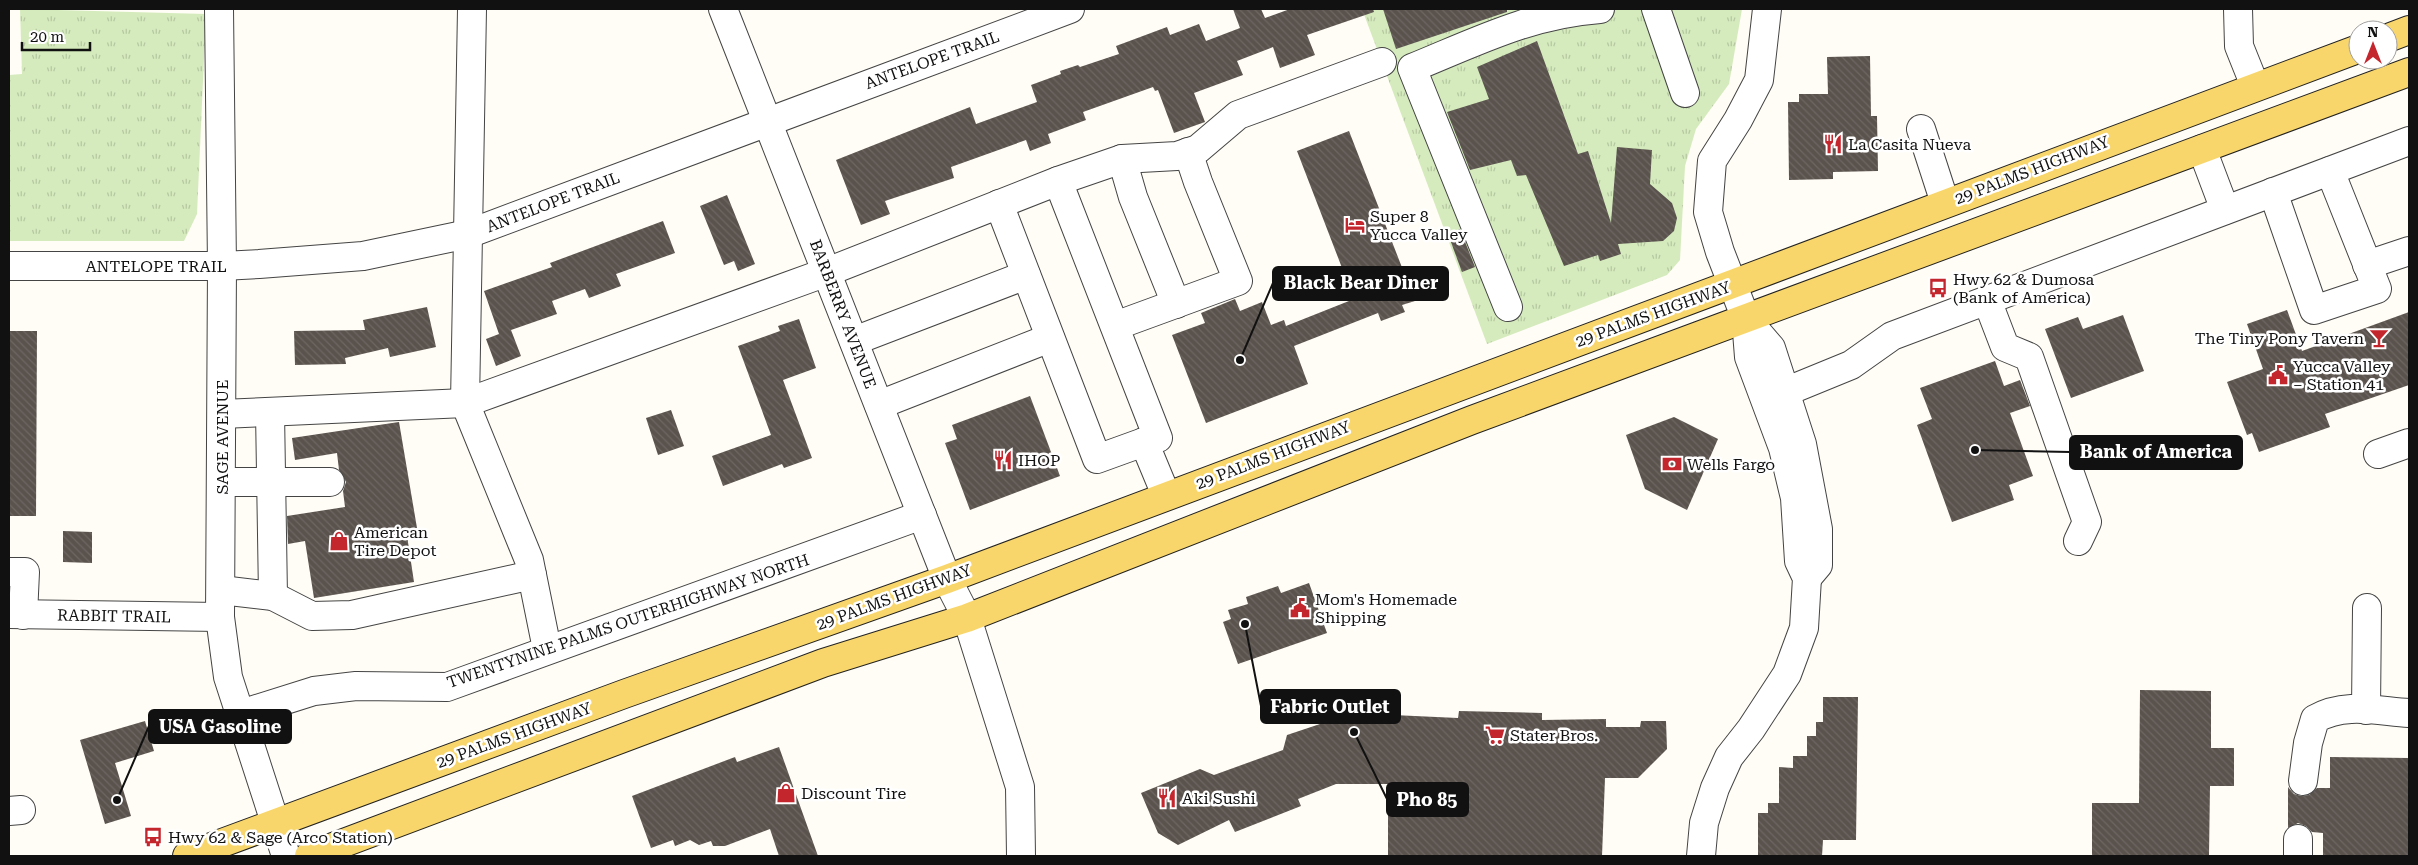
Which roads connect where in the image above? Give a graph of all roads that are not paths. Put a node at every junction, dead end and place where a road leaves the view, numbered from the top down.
1 (219, 9) edge
2 (472, 9) edge
3 (723, 9) edge
4 (1070, 9) edge
5 (1600, 9) edge
6 (1656, 9) edge
7 (1767, 9) edge
8 (2238, 9) edge
9 (2348, 53) edge
10 (1382, 62) dead end
11 (2409, 72) edge
12 (2255, 86) junction
13 (1685, 93) dead end
14 (767, 121) junction
15 (1921, 129) dead end
16 (2409, 140) edge
17 (2202, 149) junction
18 (1188, 152) junction
19 (1122, 159) junction
20 (2330, 170) junction
21 (1058, 181) junction
22 (2272, 192) junction
23 (1945, 203) junction
24 (999, 204) junction
25 (2225, 210) junction
26 (468, 234) junction
27 (2409, 251) edge
28 (2367, 265) junction
29 (9, 266) edge
30 (222, 266) junction
31 (827, 272) junction
32 (1026, 275) junction
33 (1733, 284) junction
34 (1987, 300) junction
35 (1176, 304) junction
36 (1508, 307) dead end
37 (1746, 319) junction
38 (1115, 326) junction
39 (1050, 338) junction
40 (854, 341) junction
41 (1786, 392) junction
42 (465, 403) junction
43 (879, 405) junction
44 (270, 412) junction
45 (222, 414) junction
46 (1144, 442) junction
47 (2409, 443) edge
48 (2378, 454) dead end
49 (222, 482) junction
50 (272, 482) junction
51 (330, 482) dead end
52 (1166, 495) junction
53 (922, 515) junction
54 (2078, 541) dead end
55 (9, 572) edge
56 (532, 575) junction
57 (947, 578) junction
58 (1807, 578) junction
59 (220, 590) junction
60 (272, 596) junction
61 (2367, 608) dead end
62 (16, 614) edge
63 (220, 617) junction
64 (966, 618) junction
65 (547, 649) junction
66 (2366, 710) junction
67 (2409, 713) edge
68 (241, 714) junction
69 (2303, 780) dead end
70 (275, 824) junction
71 (187, 856) edge
72 (286, 856) edge
73 (309, 856) edge
74 (1021, 856) edge
75 (1701, 856) edge

1 - 30 street, SAGE AVENUE
2 - 26 street
3 - 14 street, BARBERRY AVENUE
4 - 14 street, ANTELOPE TRAIL
5 - 36 street
6 - 13 street
7 - 33 street
8 - 12 street
9 - 12 main road, 29 PALMS HIGHWAY
10 - 18 street
11 - 17 main road
12 - 23 main road, 29 PALMS HIGHWAY
14 - 26 street, ANTELOPE TRAIL
14 - 31 street, BARBERRY AVENUE
15 - 23 street
16 - 20 street
17 - 25 street
17 - 37 main road
18 - 19 street
18 - 35 street
19 - 21 street
19 - 35 street
20 - 22 street
20 - 28 street
21 - 24 street
21 - 38 street
22 - 25 street
22 - 28 street
23 - 33 main road, 29 PALMS HIGHWAY
24 - 31 street
24 - 32 street
25 - 34 street
26 - 30 street, ANTELOPE TRAIL
26 - 42 street
27 - 28 street
29 - 30 street, ANTELOPE TRAIL
30 - 45 street, SAGE AVENUE
31 - 40 street, BARBERRY AVENUE
31 - 42 street
32 - 39 street
32 - 40 street
33 - 37 street
33 - 52 main road, 29 PALMS HIGHWAY
34 - 41 street
34 - 54 street
35 - 38 street
37 - 41 street
37 - 58 street
37 - 64 main road
38 - 46 street
39 - 43 street
39 - 46 street
40 - 43 street, BARBERRY AVENUE
41 - 58 street
42 - 44 street
42 - 56 street
43 - 53 street, BARBERRY AVENUE
44 - 45 street
44 - 50 street
45 - 49 street, SAGE AVENUE
46 - 52 street
47 - 48 street
49 - 50 street
49 - 59 street, SAGE AVENUE
50 - 51 street
50 - 60 street
52 - 57 main road, 29 PALMS HIGHWAY
53 - 57 street, BARBERRY AVENUE
53 - 65 street, TWENTYNINE PALMS OUTERHIGHWAY NORTH
55 - 62 street
56 - 60 street
56 - 65 street
57 - 64 street, BARBERRY AVENUE
57 - 70 main road, 29 PALMS HIGHWAY
58 - 75 street
59 - 60 street
59 - 63 street, SAGE AVENUE
61 - 66 street
62 - 63 street, RABBIT TRAIL
63 - 68 street, SAGE AVENUE
64 - 73 main road
64 - 74 street, BARBERRY AVENUE
65 - 68 street, TWENTYNINE PALMS OUTERHIGHWAY NORTH
66 - 67 street
66 - 69 street
68 - 70 street, SAGE AVENUE
70 - 71 main road, 29 PALMS HIGHWAY
70 - 72 street, SAGE AVENUE

